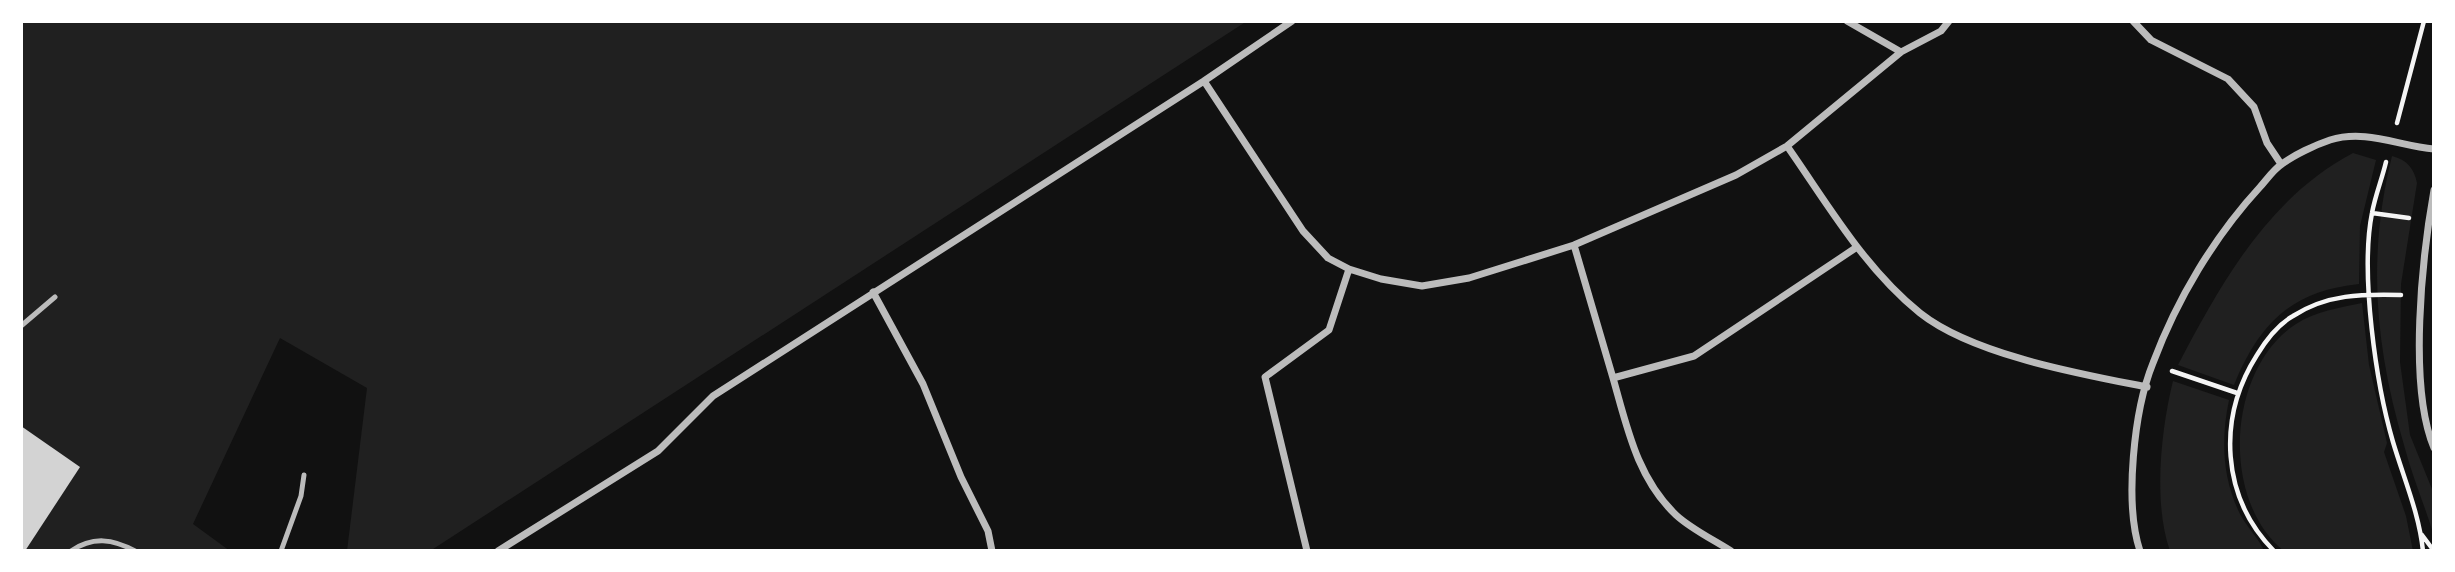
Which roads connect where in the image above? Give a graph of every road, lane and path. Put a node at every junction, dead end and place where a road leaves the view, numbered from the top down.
1 (1292, 21) edge
2 (1847, 21) edge
3 (1949, 21) edge
4 (2133, 21) edge
5 (2424, 21) edge
6 (1901, 52) junction
7 (1204, 81) junction
8 (2392, 140) junction
9 (1787, 146) junction
10 (2434, 149) edge
11 (2281, 164) junction
12 (2434, 190) edge
13 (2372, 213) junction
14 (2429, 220) junction
15 (1574, 245) junction
16 (1857, 247) junction
17 (1349, 269) junction
18 (873, 292) junction
19 (2371, 293) junction
20 (2422, 295) junction
21 (55, 297) dead end
22 (21, 326) edge
23 (2176, 372) dead end
24 (1613, 378) junction
25 (2147, 387) junction
26 (2237, 393) junction
27 (2434, 448) edge
28 (304, 475) dead end
29 (2421, 533) junction
30 (71, 551) edge
31 (135, 551) edge
32 (281, 551) edge
33 (498, 551) edge
34 (992, 551) edge
35 (1307, 551) edge
36 (1731, 551) edge
37 (2140, 551) edge
38 (2274, 551) edge
39 (2423, 551) edge
40 (2434, 551) edge

1 - 7 street
2 - 6 street
3 - 6 street
4 - 11 street
5 - 8 path
6 - 9 street
7 - 17 street
7 - 18 street
8 - 10 street
8 - 11 street
8 - 13 path
9 - 15 street
9 - 16 street
11 - 25 street
12 - 14 street
13 - 14 path
13 - 19 path
14 - 20 street
15 - 17 street
15 - 24 street
16 - 24 street
16 - 25 street
17 - 35 street
18 - 33 street
18 - 34 street
19 - 20 path
19 - 26 path
19 - 29 path
20 - 27 street
21 - 22 lane
23 - 26 path
24 - 36 street
25 - 37 street
26 - 38 path
28 - 32 lane
29 - 39 path
29 - 40 path
30 - 31 lane

